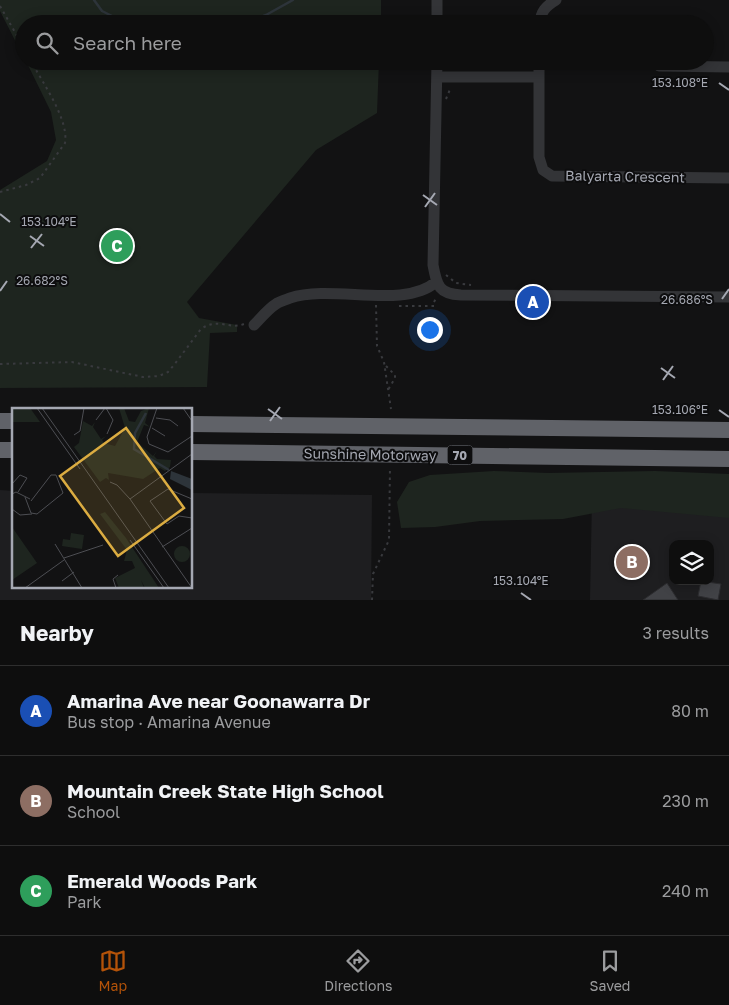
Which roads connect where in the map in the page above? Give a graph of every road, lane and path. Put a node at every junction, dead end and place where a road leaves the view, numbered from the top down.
1 (437, 0) edge
2 (556, 0) edge
3 (0, 6) edge
4 (437, 15) edge
5 (543, 15) edge
6 (15, 32) edge
7 (714, 67) edge
8 (729, 67) edge
9 (36, 70) edge
10 (437, 70) edge
11 (538, 70) edge
12 (437, 77) junction
13 (538, 77) junction
14 (451, 84) dead end
15 (446, 102) dead end
16 (729, 178) edge
17 (0, 192) edge
18 (444, 271) dead end
19 (436, 282) junction
20 (477, 295) junction
21 (377, 296) junction
22 (729, 297) edge
23 (436, 299) dead end
24 (395, 306) dead end
25 (254, 325) joint
26 (0, 364) edge
27 (385, 365) junction
28 (388, 390) junction
29 (391, 409) dead end
30 (192, 424) edge
31 (729, 430) edge
32 (192, 452) edge
33 (729, 460) edge
34 (390, 465) dead end
35 (372, 600) edge

1 - 4 street
2 - 5 street
3 - 6 path
7 - 8 street
9 - 17 path
10 - 12 street
11 - 13 street, Balyarta Crescent
12 - 13 street
12 - 19 street
13 - 16 street, Balyarta Crescent
14 - 15 path
18 - 20 path
19 - 20 street
19 - 21 street
20 - 22 street
21 - 25 street
21 - 27 path
23 - 24 path
25 - 26 path
27 - 28 path
27 - 28 path
28 - 29 path
30 - 31 highway, Sunshine Motorway / 70
32 - 33 highway, Sunshine Motorway / 70
34 - 35 path

